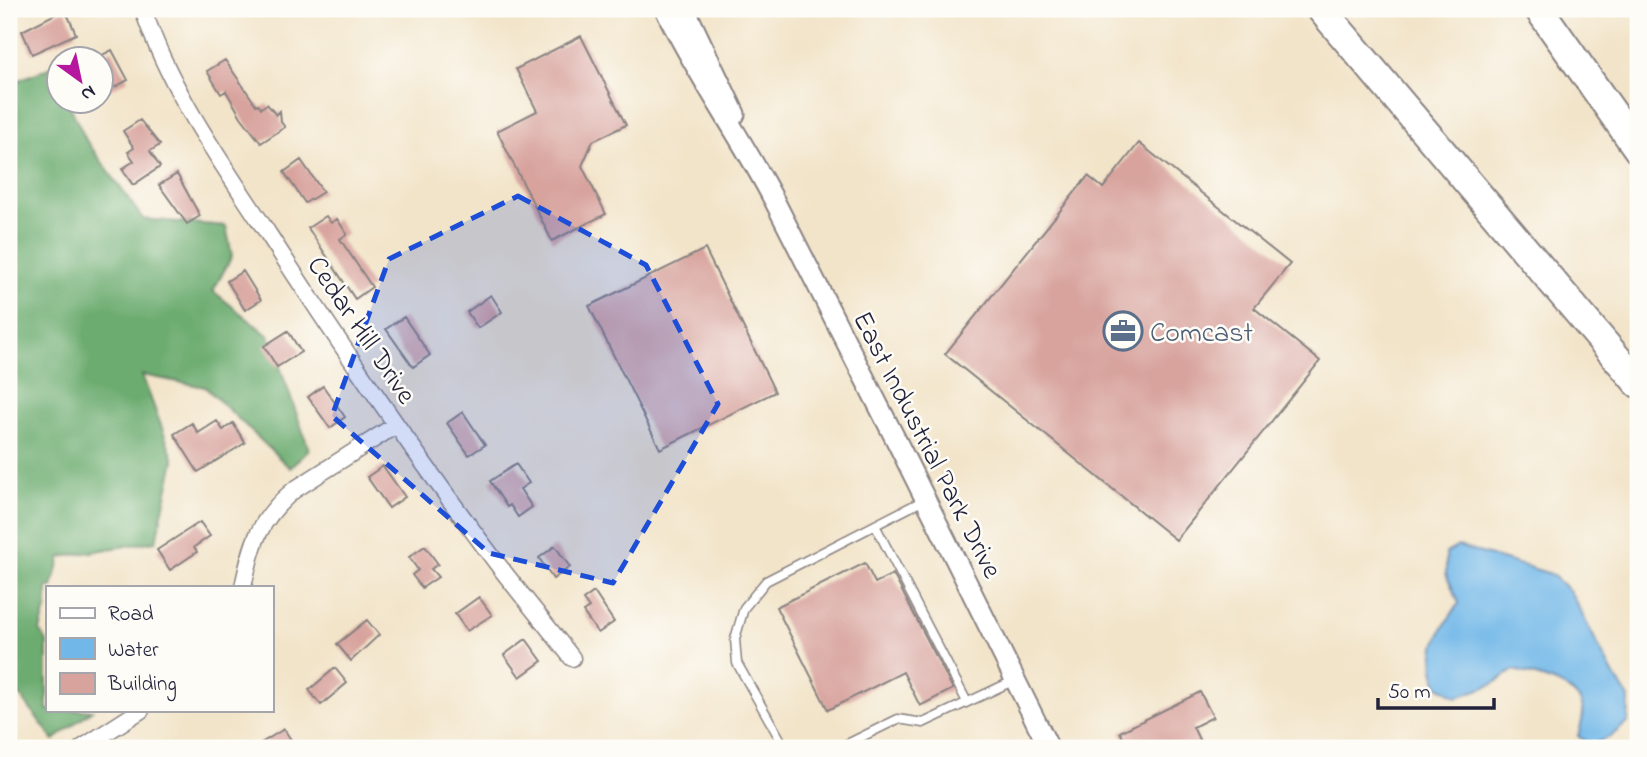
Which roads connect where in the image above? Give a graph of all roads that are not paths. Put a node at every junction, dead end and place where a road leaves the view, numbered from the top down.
1 (143, 9) edge
2 (665, 9) edge
3 (685, 9) edge
4 (1321, 9) edge
5 (1539, 9) edge
6 (1638, 149) edge
7 (756, 167) junction
8 (1638, 383) edge
9 (396, 425) junction
10 (926, 499) junction
11 (875, 525) junction
12 (243, 586) edge
13 (572, 658) dead end
14 (1015, 680) junction
15 (967, 702) junction
16 (138, 712) edge
17 (82, 748) edge
18 (818, 748) edge
19 (839, 748) edge
20 (1049, 748) edge

1 - 9 street, Cedar Hill Drive
2 - 7 street, East Industrial Park Drive
3 - 7 street, East Industrial Park Drive
4 - 8 highway
5 - 6 highway
7 - 10 street, East Industrial Park Drive
9 - 12 street
9 - 13 street, Cedar Hill Drive
10 - 11 lane
10 - 14 street, East Industrial Park Drive
11 - 15 lane
11 - 18 lane
14 - 15 lane
14 - 20 street, East Industrial Park Drive
15 - 19 lane
16 - 17 street

